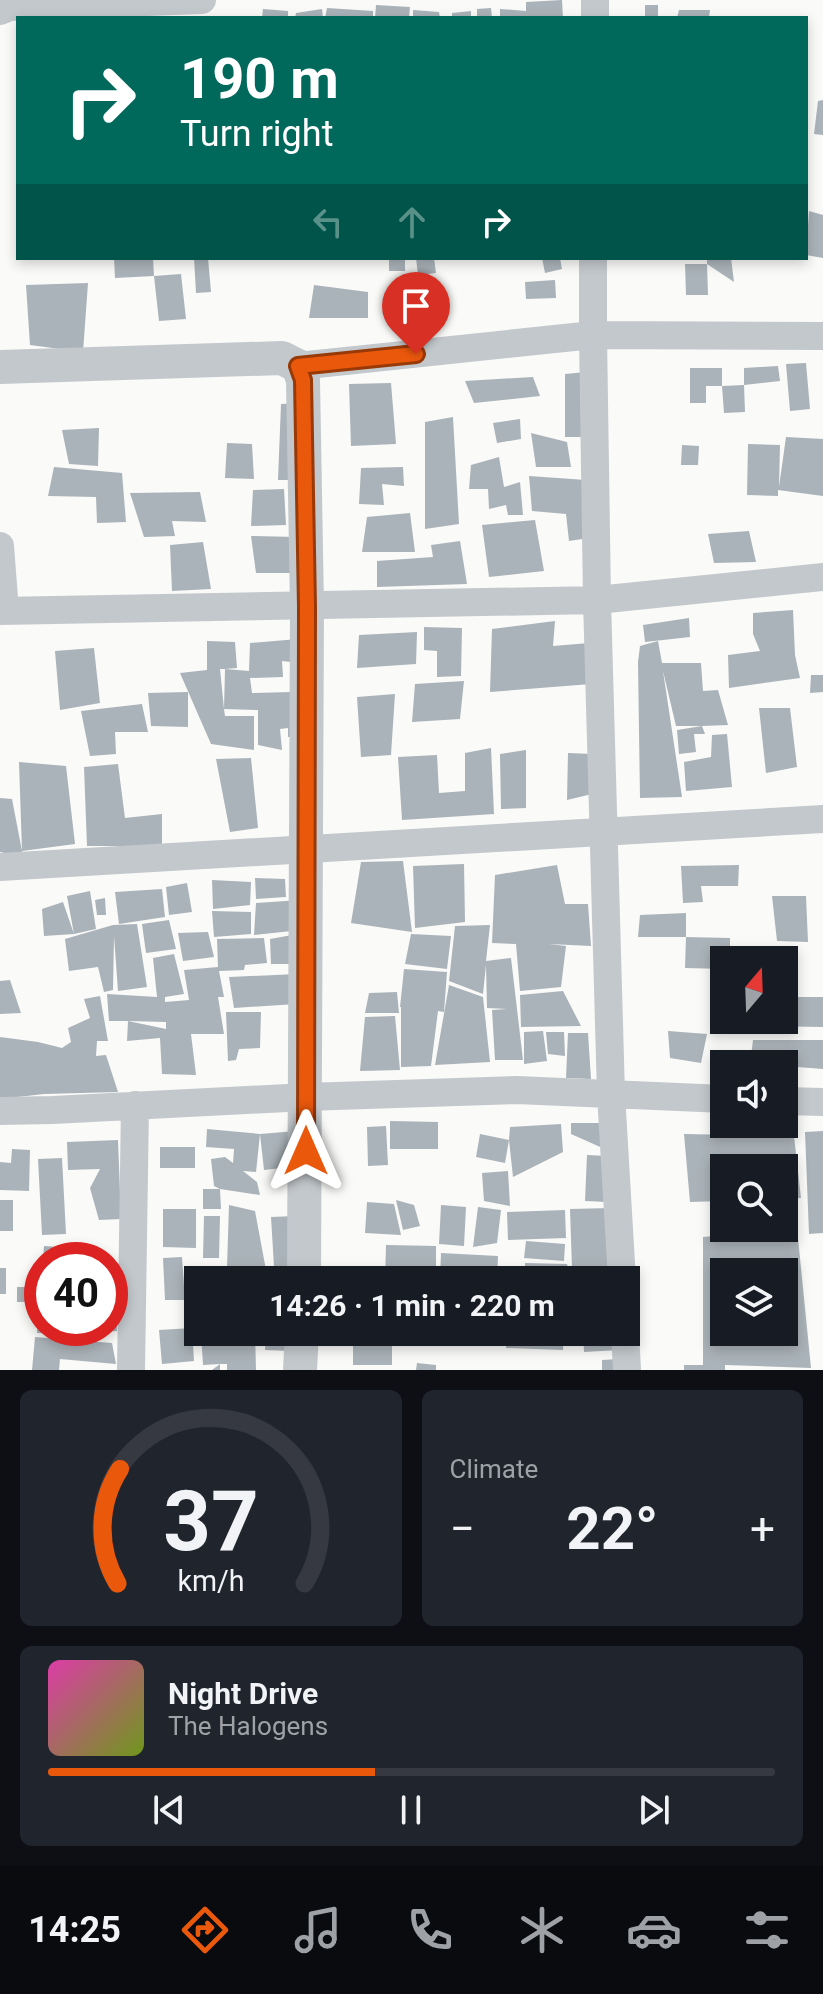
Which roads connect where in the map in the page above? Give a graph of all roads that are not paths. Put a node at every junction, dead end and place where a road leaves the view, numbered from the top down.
1 (202, 0) edge
2 (0, 11) edge
3 (593, 260) edge
4 (593, 335) junction
5 (823, 336) edge
6 (298, 366) junction
7 (0, 367) edge
8 (0, 546) edge
9 (823, 577) edge
10 (597, 600) junction
11 (307, 607) junction
12 (3, 611) edge
13 (823, 819) edge
14 (603, 831) junction
15 (307, 848) junction
16 (0, 867) edge
17 (611, 1094) junction
18 (306, 1097) junction
19 (710, 1098) edge
20 (798, 1101) edge
21 (823, 1102) edge
22 (135, 1105) junction
23 (0, 1111) edge
24 (304, 1266) edge
25 (621, 1266) edge
26 (301, 1346) edge
27 (626, 1346) edge
28 (131, 1370) edge
29 (300, 1370) edge
30 (627, 1370) edge

1 - 2 street
3 - 4 street
4 - 5 street
4 - 6 street
4 - 10 street
6 - 7 street
6 - 11 street
8 - 12 street
9 - 10 street
10 - 11 street
10 - 14 street
11 - 12 street
11 - 15 street
13 - 14 street
14 - 15 street
14 - 17 street
15 - 16 street
15 - 18 street
17 - 18 street
17 - 19 street
17 - 25 street
18 - 22 street
18 - 24 street
20 - 21 street
22 - 23 street
22 - 28 street
26 - 29 street
27 - 30 street

